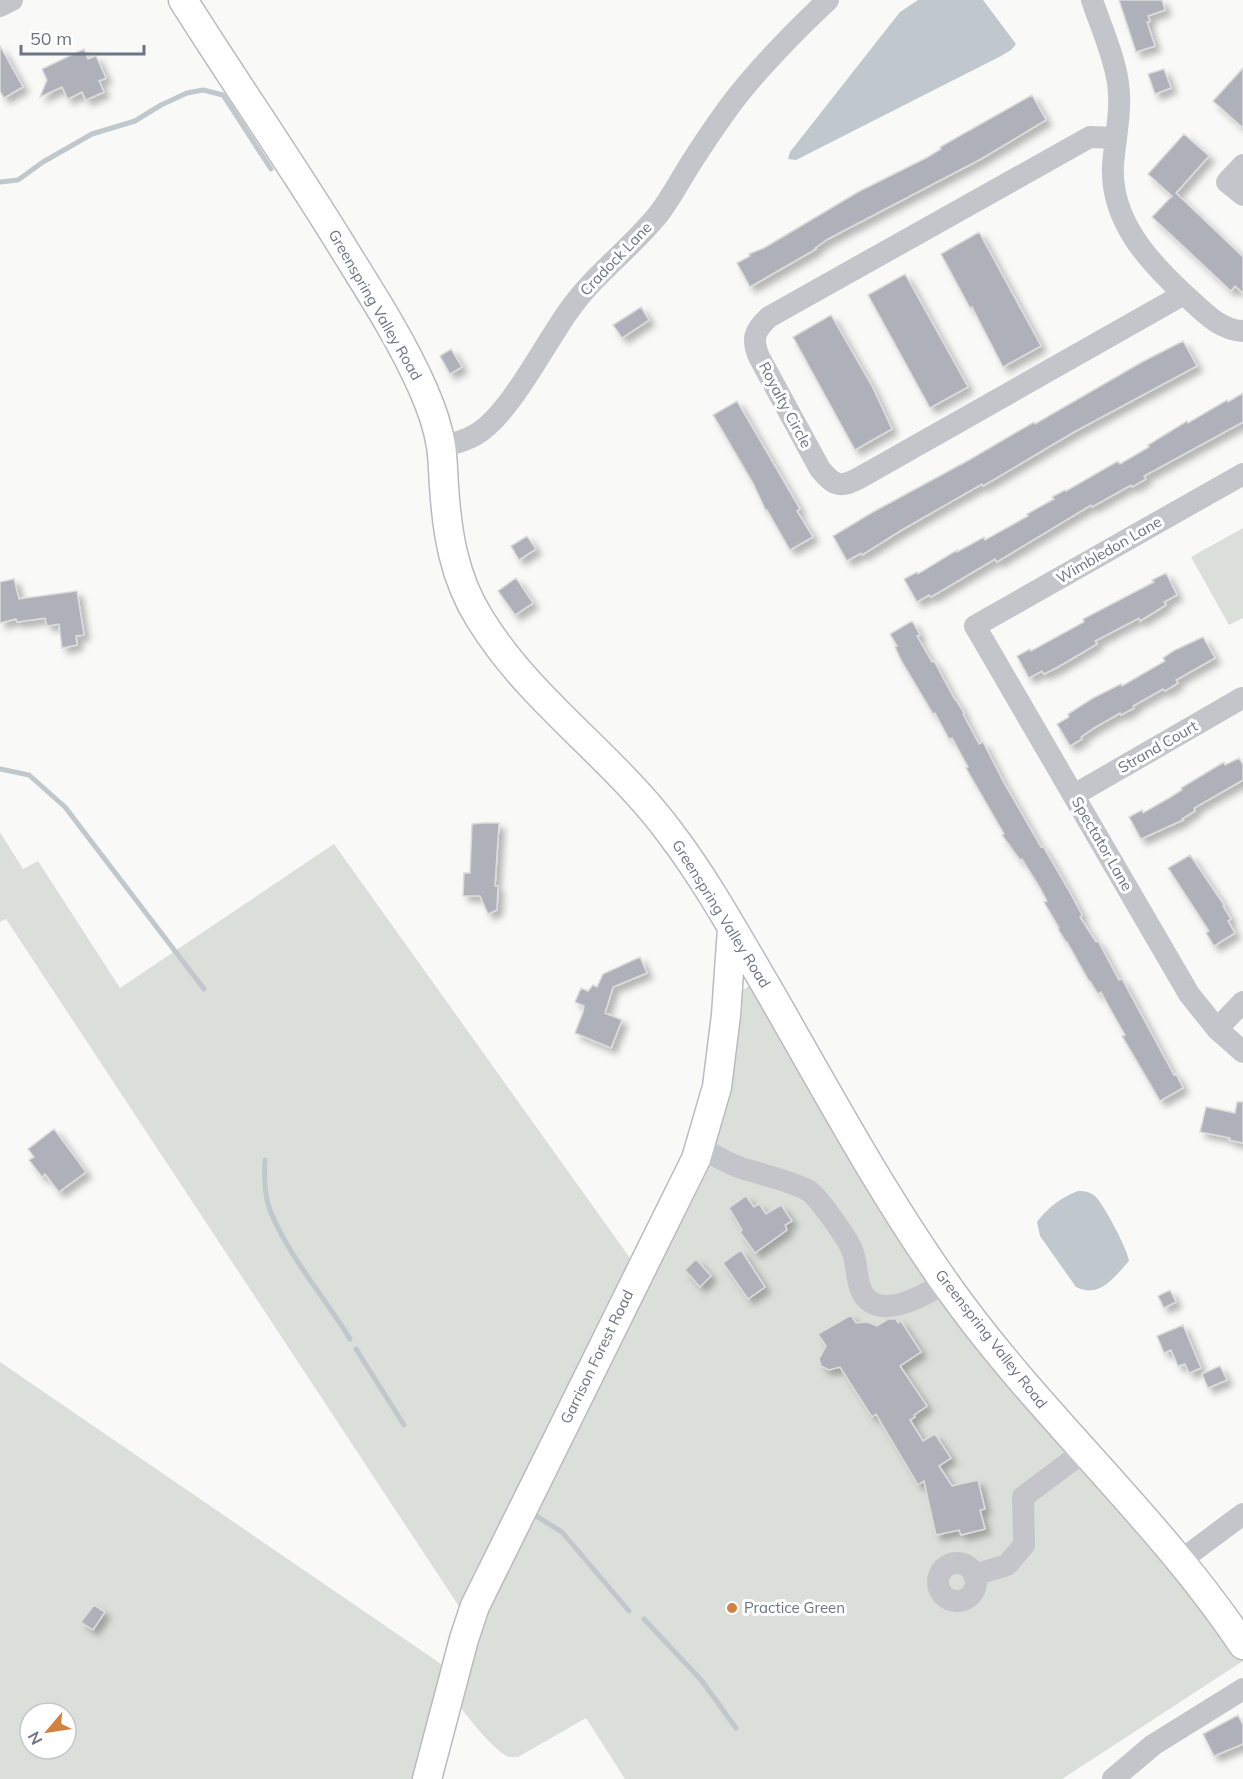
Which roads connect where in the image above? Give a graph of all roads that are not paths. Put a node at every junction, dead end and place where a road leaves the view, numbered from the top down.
1 (12, 0) edge
2 (183, 0) edge
3 (828, 0) edge
4 (1092, 0) edge
5 (0, 6) edge
6 (1116, 138) junction
7 (1243, 165) edge
8 (1243, 195) edge
9 (1184, 294) junction
10 (1243, 331) edge
11 (441, 446) junction
12 (1243, 474) edge
13 (975, 626) joint
14 (1242, 698) edge
15 (1074, 795) junction
16 (732, 928) junction
17 (1243, 1002) edge
18 (1217, 1029) junction
19 (1243, 1052) edge
20 (699, 1147) junction
21 (945, 1283) junction
22 (1083, 1452) junction
23 (1243, 1514) edge
24 (1180, 1561) junction
25 (974, 1575) dead end
26 (1243, 1645) edge
27 (1243, 1689) edge
28 (427, 1779) edge
29 (1113, 1779) edge

1 - 5 street
2 - 11 main road, Greenspring Valley Road
3 - 11 street, Cradock Lane
4 - 6 street
6 - 9 street
6 - 9 street, Royalty Circle
7 - 8 street
9 - 10 street
11 - 16 main road, Greenspring Valley Road
12 - 13 street, Wimbledon Lane
13 - 15 street, Spectator Lane
14 - 15 street, Strand Court
15 - 18 street, Spectator Lane
16 - 20 main road, Garrison Forest Road
16 - 21 main road, Greenspring Valley Road
17 - 18 street
18 - 19 street, Spectator Lane
20 - 21 street
20 - 28 main road, Garrison Forest Road
21 - 22 main road, Greenspring Valley Road
22 - 24 main road, Greenspring Valley Road
22 - 25 street
23 - 24 street
24 - 26 main road, Greenspring Valley Road
27 - 29 street

